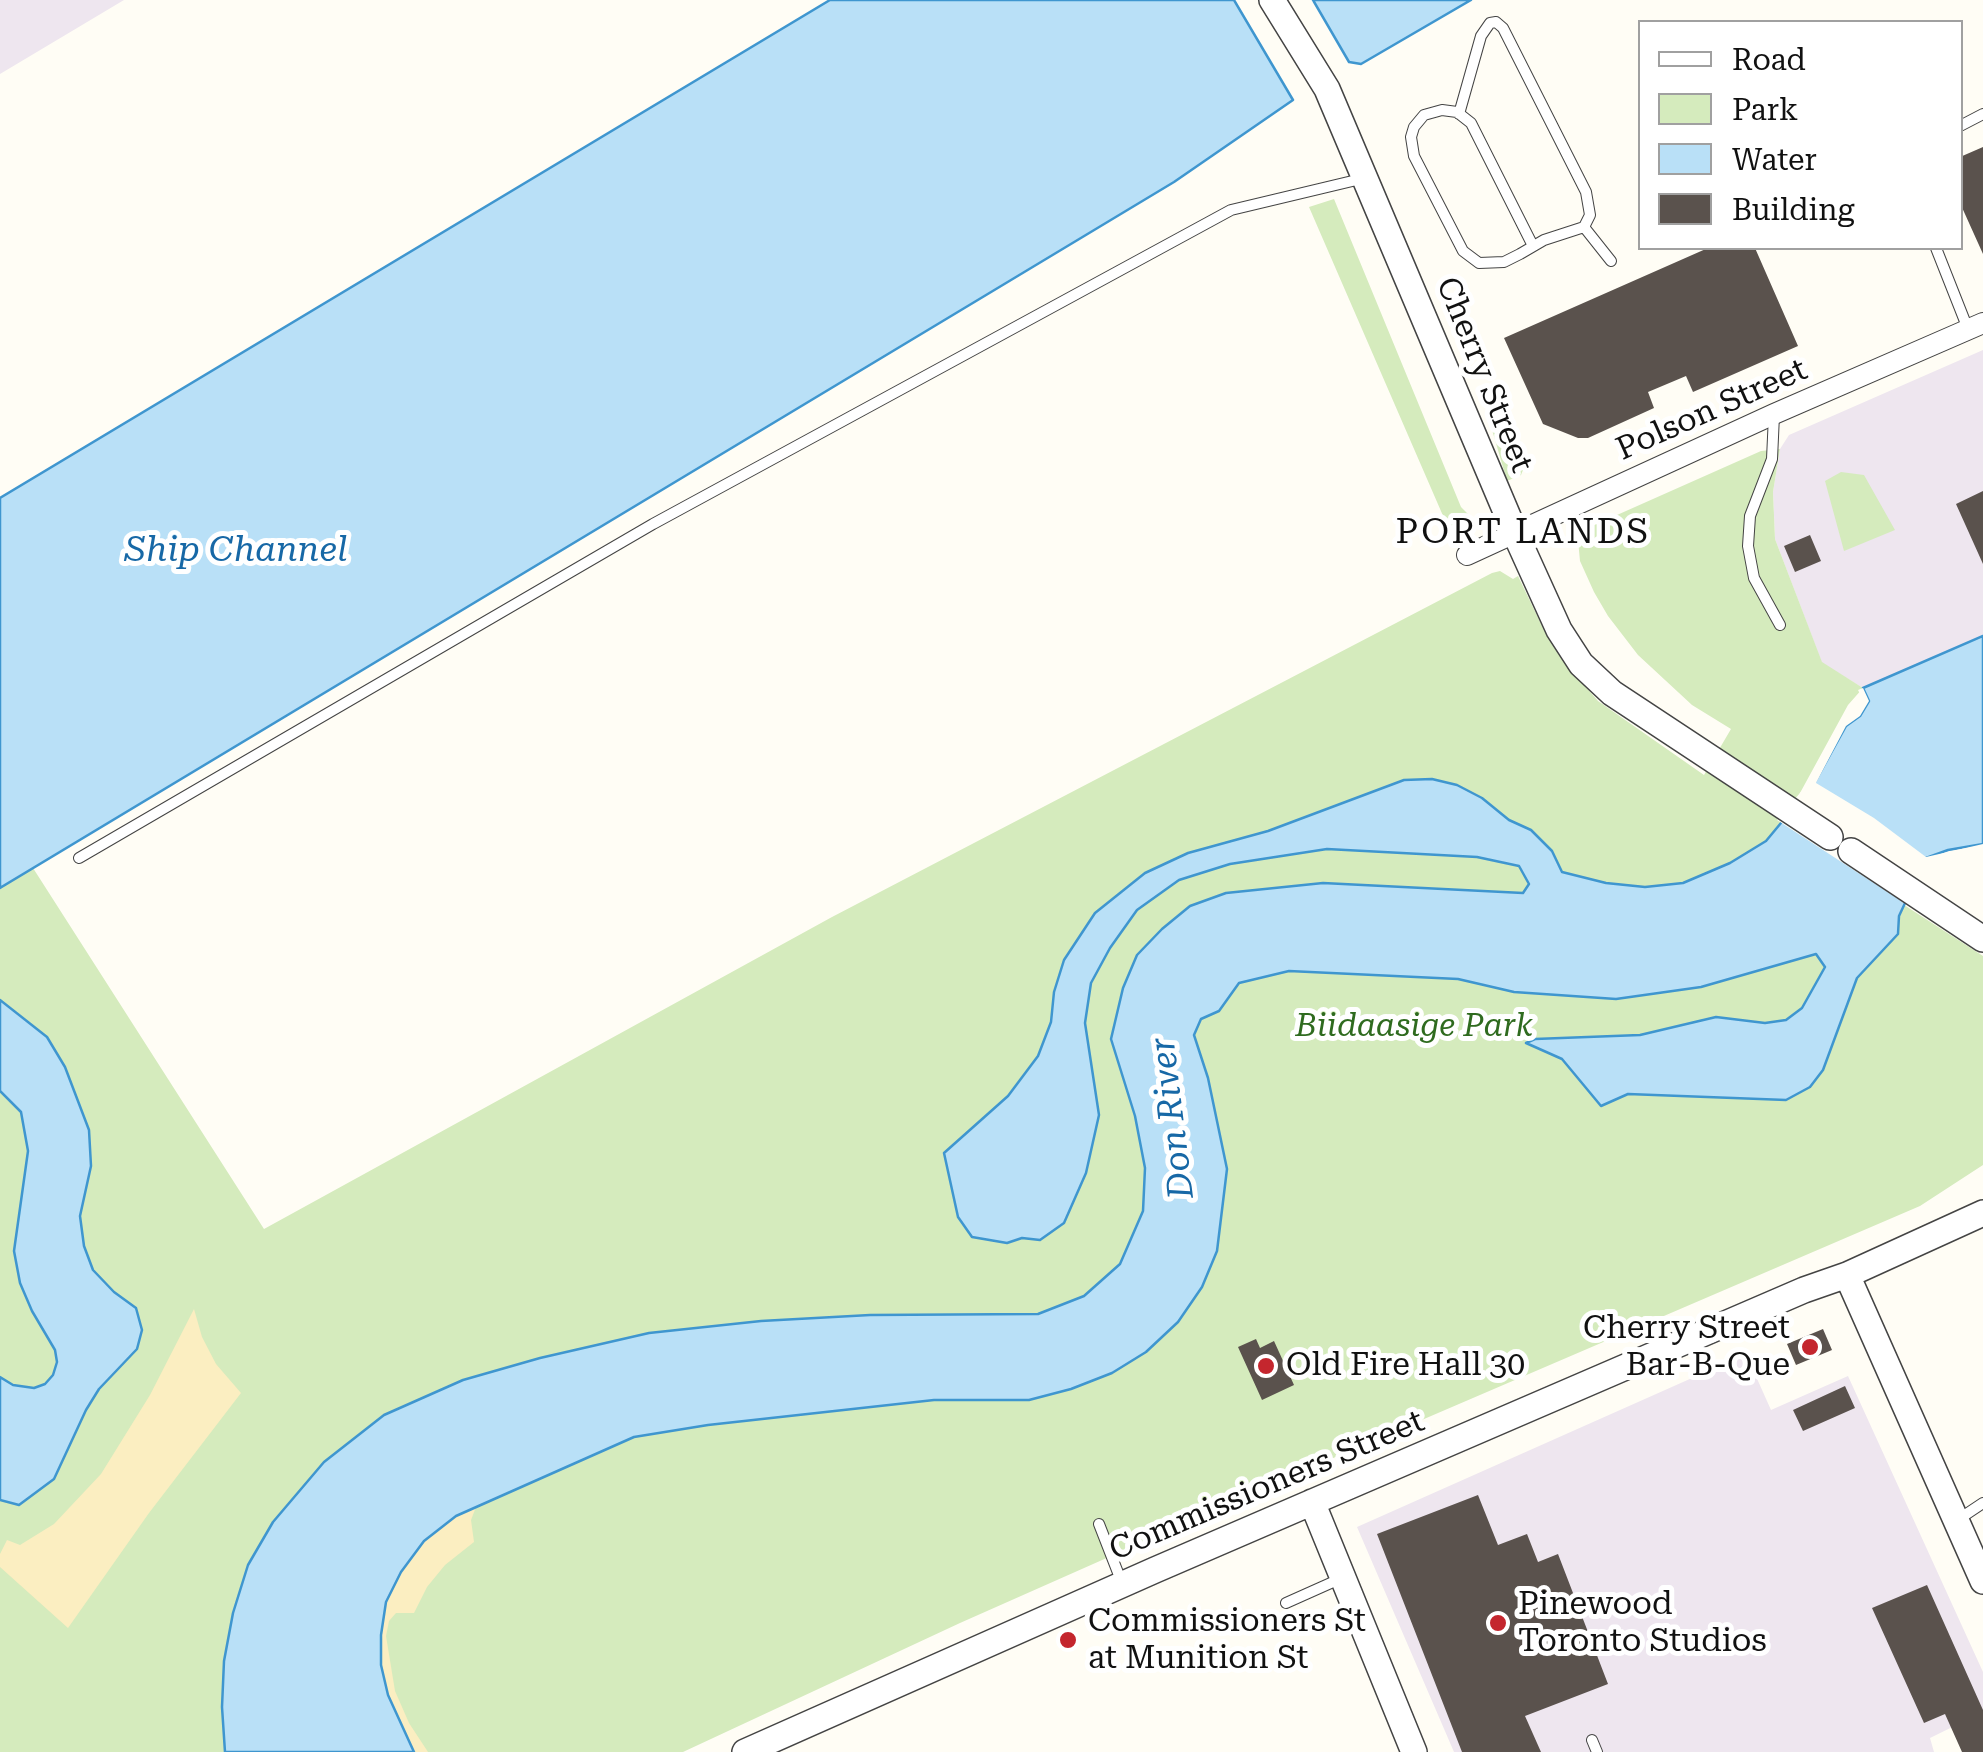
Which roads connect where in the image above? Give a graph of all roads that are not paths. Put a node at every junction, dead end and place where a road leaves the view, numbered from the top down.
1 (1272, 0) edge
2 (1459, 114) junction
3 (1366, 178) junction
4 (1584, 227) junction
5 (1534, 246) junction
6 (1937, 250) edge
7 (1611, 261) dead end
8 (1976, 327) edge
9 (1774, 414) junction
10 (1516, 533) junction
11 (1467, 554) dead end
12 (1780, 624) dead end
13 (79, 858) dead end
14 (1976, 934) edge
15 (1983, 1213) edge
16 (1847, 1275) junction
17 (1312, 1502) junction
18 (1983, 1503) edge
19 (1957, 1521) junction
20 (1099, 1524) dead end
21 (1344, 1578) junction
22 (1983, 1581) edge
23 (1123, 1584) junction
24 (1286, 1603) dead end
25 (744, 1752) edge
26 (1414, 1752) edge

1 - 3 street, Cherry Street
2 - 4 lane
2 - 5 lane
2 - 5 lane
3 - 10 street, Cherry Street
3 - 13 lane
4 - 5 lane
4 - 7 lane
6 - 8 lane
8 - 9 street, Polson Street
9 - 10 street, Polson Street
9 - 12 lane
10 - 11 street, Polson Street
10 - 14 street, Cherry Street
15 - 16 street, Commissioners Street
16 - 17 street, Commissioners Street
16 - 19 street
17 - 21 street
17 - 23 street, Commissioners Street
18 - 19 lane
19 - 22 street
20 - 23 lane
21 - 24 lane
21 - 26 street
23 - 25 street, Commissioners Street

